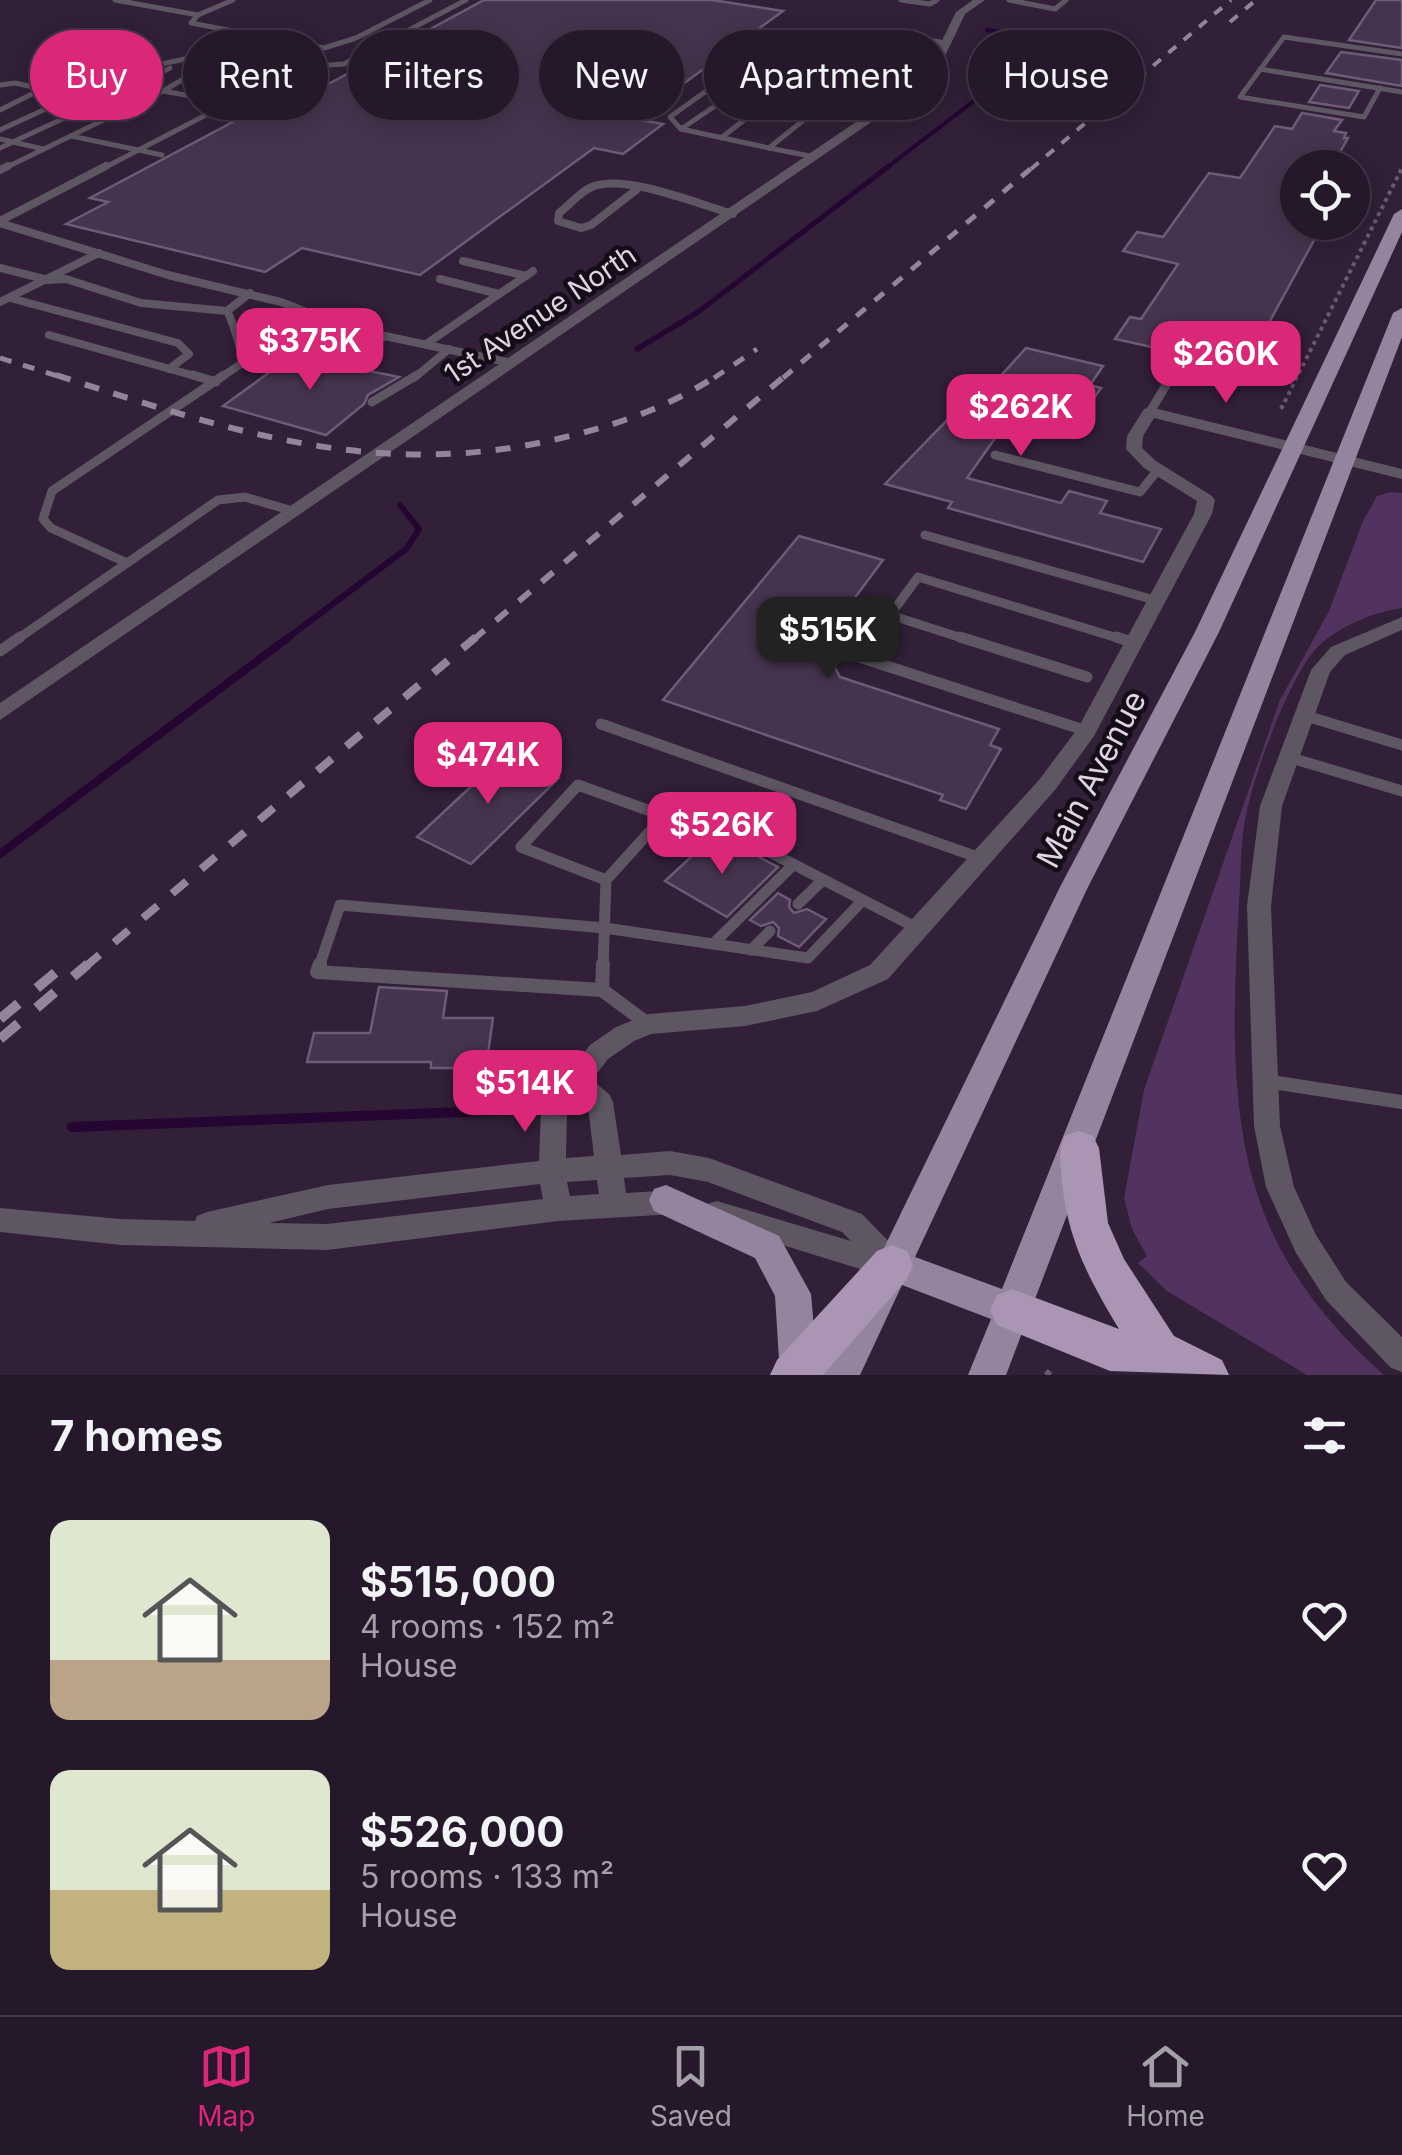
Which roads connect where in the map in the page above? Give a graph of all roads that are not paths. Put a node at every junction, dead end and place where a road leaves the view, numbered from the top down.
1 (114, 0) edge
2 (233, 0) edge
3 (430, 0) edge
4 (466, 0) edge
5 (900, 0) edge
6 (937, 0) edge
7 (980, 0) edge
8 (1009, 0) edge
9 (1066, 0) edge
10 (198, 15) junction
11 (948, 39) edge
12 (1402, 54) edge
13 (183, 61) edge
14 (328, 65) edge
15 (163, 66) edge
16 (166, 66) junction
17 (1260, 69) junction
18 (163, 73) edge
19 (0, 85) edge
20 (1380, 88) junction
21 (704, 90) edge
22 (1402, 92) edge
23 (0, 110) edge
24 (704, 113) edge
25 (20, 115) dead end
26 (30, 116) edge
27 (60, 120) edge
28 (103, 120) edge
29 (196, 120) edge
30 (744, 120) edge
31 (801, 120) edge
32 (869, 120) edge
33 (680, 129) junction
34 (0, 130) edge
35 (71, 136) junction
36 (721, 138) junction
37 (0, 140) edge
38 (13, 142) junction
39 (0, 148) edge
40 (769, 148) junction
41 (44, 149) junction
42 (138, 150) junction
43 (162, 155) dead end
44 (815, 157) junction
45 (0, 170) edge
46 (636, 190) junction
47 (733, 214) junction
48 (1402, 214) edge
49 (0, 222) edge
50 (99, 253) junction
51 (462, 260) dead end
52 (0, 268) edge
53 (440, 279) dead end
54 (48, 280) junction
55 (250, 293) junction
56 (498, 294) junction
57 (10, 298) junction
58 (0, 302) edge
59 (228, 311) junction
60 (1402, 313) edge
61 (314, 315) junction
62 (49, 334) dead end
63 (385, 336) junction
64 (282, 340) junction
65 (426, 344) junction
66 (449, 349) junction
67 (328, 350) dead end
68 (352, 360) dead end
69 (246, 363) junction
70 (512, 363) junction
71 (1178, 365) dead end
72 (168, 369) junction
73 (216, 382) junction
74 (372, 402) dead end
75 (1150, 412) junction
76 (1291, 445) junction
77 (995, 455) dead end
78 (1342, 459) junction
79 (1157, 471) junction
80 (1402, 474) edge
81 (293, 510) junction
82 (926, 536) dead end
83 (127, 563) junction
84 (1158, 601) junction
85 (890, 615) junction
86 (1402, 622) edge
87 (1136, 644) junction
88 (0, 651) edge
89 (1087, 678) dead end
90 (0, 692) edge
91 (7, 708) edge
92 (1302, 714) junction
93 (601, 724) dead end
94 (1087, 731) junction
95 (1402, 745) edge
96 (1288, 757) junction
97 (1402, 791) edge
98 (664, 816) junction
99 (980, 858) junction
100 (793, 864) junction
101 (606, 880) junction
102 (822, 880) junction
103 (862, 901) junction
104 (798, 904) dead end
105 (605, 928) junction
106 (918, 929) junction
107 (770, 931) dead end
108 (713, 944) junction
109 (751, 950) junction
110 (602, 990) junction
111 (649, 1024) junction
112 (1264, 1081) junction
113 (575, 1082) junction
114 (1402, 1102) edge
115 (1078, 1148) junction
116 (608, 1168) junction
117 (552, 1171) junction
118 (666, 1200) junction
119 (614, 1204) junction
120 (558, 1209) junction
121 (0, 1220) edge
122 (184, 1231) junction
123 (892, 1265) junction
124 (1012, 1310) junction
125 (1158, 1352) junction
126 (1402, 1358) edge
127 (808, 1372) edge
128 (987, 1375) edge
129 (1206, 1375) edge

1 - 10 lane
2 - 10 lane
3 - 10 lane
4 - 14 lane
5 - 6 lane
7 - 11 street, 1st Avenue North
8 - 9 lane
12 - 17 lane
13 - 16 lane
15 - 16 lane
16 - 18 lane
17 - 20 lane
17 - 20 lane
19 - 23 lane
20 - 22 lane
21 - 33 lane
23 - 25 lane
24 - 33 lane
26 - 34 lane
27 - 38 lane
28 - 35 lane
29 - 42 lane
30 - 36 lane
31 - 40 lane
32 - 44 street, 1st Avenue North
33 - 36 lane
35 - 41 lane
35 - 42 lane
36 - 40 lane
37 - 38 lane
38 - 39 lane
38 - 41 lane
40 - 44 lane
41 - 45 lane
42 - 43 lane
42 - 49 lane
44 - 47 street, 1st Avenue North
46 - 46 lane
46 - 47 lane
47 - 70 street, 1st Avenue North
48 - 76 main road, Main Avenue
49 - 50 lane
50 - 54 lane
50 - 55 lane
51 - 56 lane
52 - 54 lane
53 - 56 lane
54 - 57 lane
54 - 59 lane
55 - 59 lane
55 - 61 lane
56 - 65 lane
57 - 58 lane
57 - 72 lane
59 - 69 lane
60 - 78 main road
61 - 63 lane
61 - 64 lane
62 - 72 lane
63 - 65 lane
63 - 68 lane
64 - 67 lane
64 - 69 lane
65 - 66 lane
66 - 70 lane
66 - 74 lane
69 - 73 lane
70 - 81 street, 1st Avenue North
71 - 75 lane
72 - 73 lane
73 - 83 lane
75 - 76 street
75 - 79 street
76 - 78 street
76 - 123 main road, Main Avenue
77 - 79 lane
78 - 80 street
78 - 115 main road
79 - 84 street
81 - 83 lane
81 - 91 street, 1st Avenue North
82 - 84 lane
83 - 88 lane
84 - 87 street
85 - 87 lane
85 - 89 lane
85 - 94 lane
86 - 92 street
87 - 94 street
90 - 91 lane
92 - 95 lane
92 - 96 street
93 - 99 lane
94 - 99 street
96 - 97 lane
96 - 112 street
98 - 100 lane
98 - 101 lane
98 - 101 lane
99 - 106 street
100 - 102 lane
100 - 108 lane
101 - 105 lane
102 - 103 lane
102 - 104 lane
103 - 106 lane
103 - 109 lane
105 - 108 lane
105 - 110 lane
105 - 110 lane
106 - 111 street
107 - 109 lane
108 - 109 lane
110 - 111 lane
111 - 113 street
112 - 114 lane
112 - 126 street
113 - 116 street
113 - 117 street
115 - 124 main road
115 - 125 highway
116 - 117 street
116 - 119 street
116 - 123 street
117 - 120 street
117 - 122 street
118 - 119 street
118 - 123 street
118 - 127 main road
119 - 120 street
120 - 122 street
121 - 122 street
123 - 124 main road
123 - 127 highway
124 - 125 highway
124 - 128 main road
125 - 129 highway

